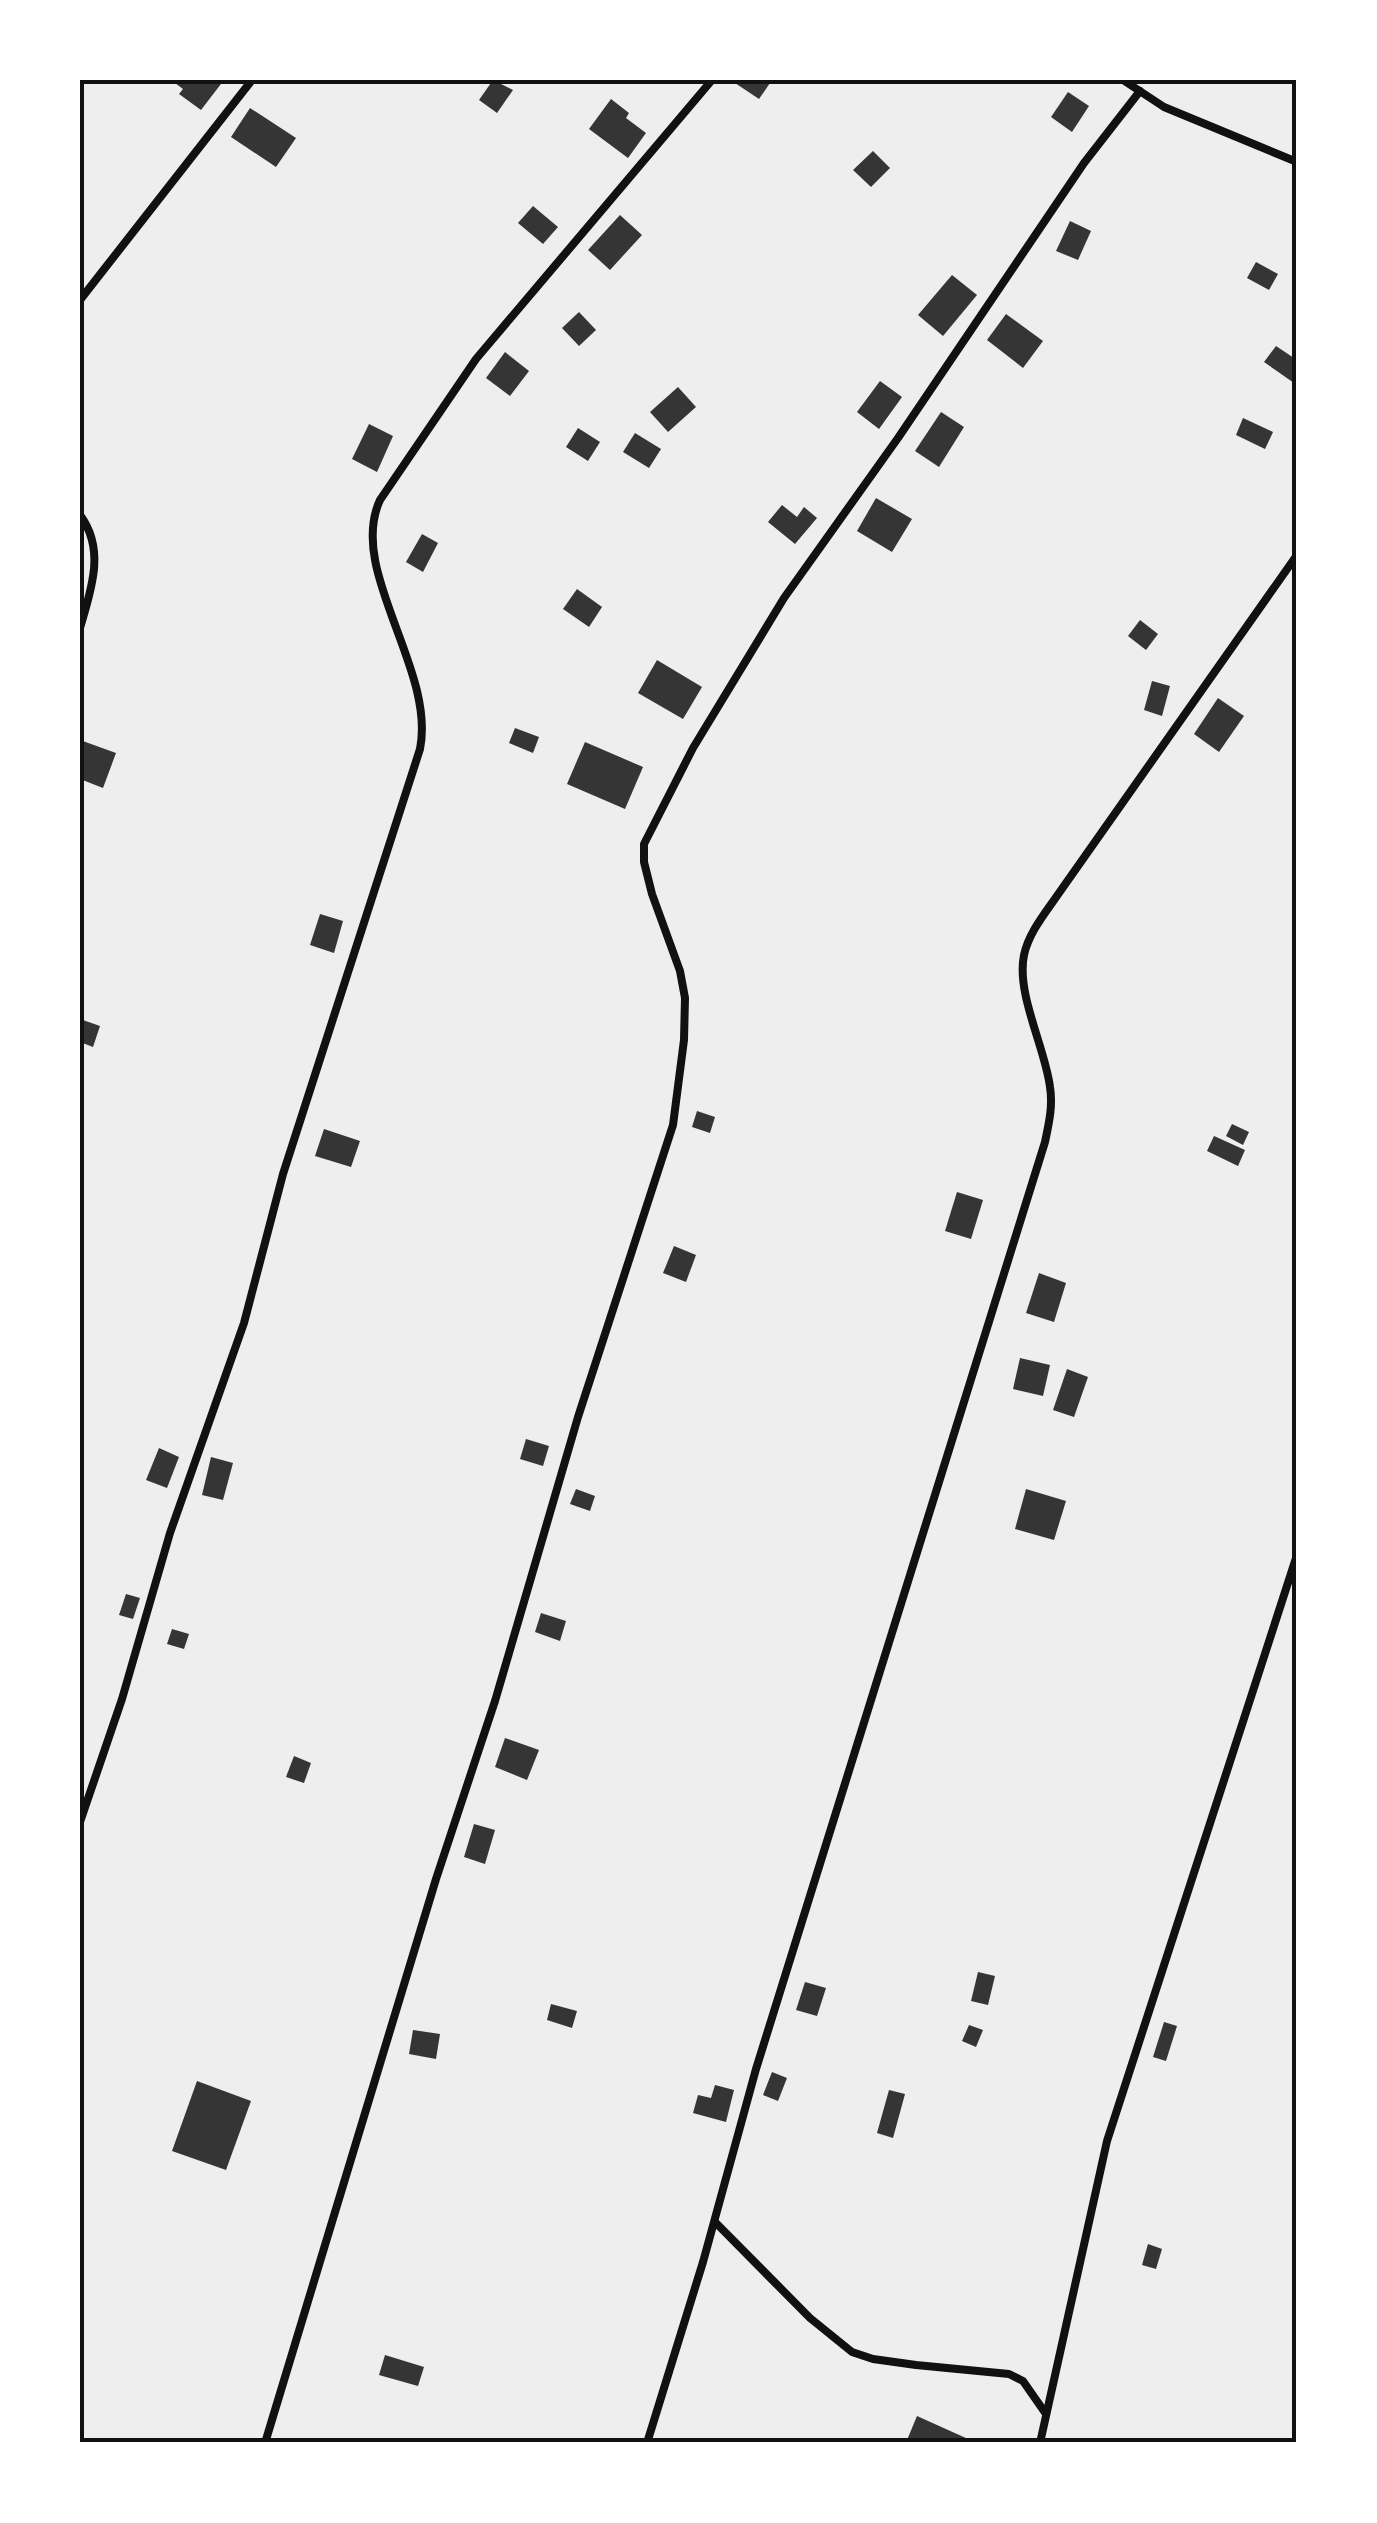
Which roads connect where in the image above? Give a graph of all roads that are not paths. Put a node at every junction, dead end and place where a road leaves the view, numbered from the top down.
1 (252, 80) edge
2 (712, 80) edge
3 (1126, 81) edge
4 (1140, 90) junction
5 (1297, 162) edge
6 (80, 300) edge
7 (80, 515) edge
8 (1297, 556) edge
9 (80, 628) edge
10 (1297, 1555) edge
11 (80, 1822) edge
12 (714, 2222) junction
13 (1046, 2414) junction
14 (265, 2443) edge
15 (646, 2443) edge
16 (1040, 2443) edge

1 - 6 lane
2 - 11 lane
3 - 4 lane
4 - 5 lane
4 - 14 lane
7 - 9 lane
8 - 12 lane
10 - 13 lane
12 - 13 lane
12 - 15 lane
13 - 16 lane

